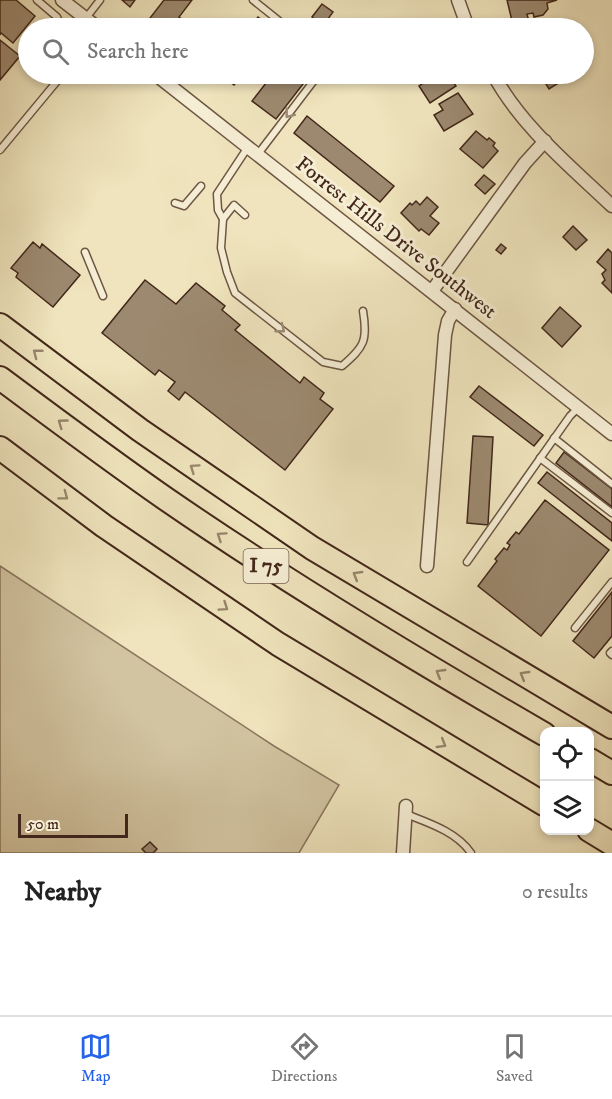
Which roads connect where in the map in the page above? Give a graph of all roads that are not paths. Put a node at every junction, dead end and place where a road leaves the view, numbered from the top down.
1 (37, 0) edge
2 (62, 0) edge
3 (100, 0) edge
4 (253, 0) edge
5 (458, 0) edge
6 (57, 18) edge
7 (85, 18) edge
8 (87, 18) edge
9 (276, 18) edge
10 (464, 18) edge
11 (55, 84) edge
12 (168, 84) edge
13 (311, 84) edge
14 (498, 84) edge
15 (545, 141) junction
16 (0, 150) edge
17 (253, 151) junction
18 (201, 186) dead end
19 (175, 204) dead end
20 (612, 206) edge
21 (245, 215) dead end
22 (223, 219) junction
23 (85, 252) dead end
24 (432, 291) junction
25 (103, 296) dead end
26 (455, 309) junction
27 (363, 311) dead end
28 (0, 325) edge
29 (0, 378) edge
30 (579, 408) junction
31 (612, 434) edge
32 (554, 438) junction
33 (0, 448) edge
34 (540, 458) junction
35 (612, 484) edge
36 (612, 513) edge
37 (467, 562) dead end
38 (427, 566) dead end
39 (612, 582) edge
40 (575, 628) dead end
41 (574, 705) junction
42 (612, 720) edge
43 (612, 727) edge
44 (540, 732) edge
45 (594, 762) edge
46 (612, 773) edge
47 (540, 802) edge
48 (405, 810) joint
49 (594, 833) edge
50 (612, 844) edge
51 (403, 853) edge
52 (471, 853) edge

1 - 6 lane
2 - 7 street
3 - 8 lane
4 - 9 lane
5 - 10 street
11 - 16 lane
12 - 17 street, Forrest Hills Drive Southwest
13 -> 17 lane
14 - 15 street
15 - 20 street
15 - 24 street
17 - 22 lane
17 - 24 street, Forrest Hills Drive Southwest
18 - 19 lane
21 - 22 lane
22 -> 27 lane
23 - 25 lane
24 - 26 street, Forrest Hills Drive Southwest
26 - 30 street, Forrest Hills Drive Southwest
26 - 38 street
41 -> 28 highway
44 -> 29 highway, I 75
30 - 31 street, Forrest Hills Drive Southwest
30 - 32 lane
32 - 34 lane
32 - 35 lane
33 -> 47 highway, I 75
34 - 36 lane
34 - 37 lane
39 - 40 lane
41 - 42 highway
41 - 43 highway
45 - 46 highway
48 - 51 street
48 - 52 lane
49 - 50 highway

